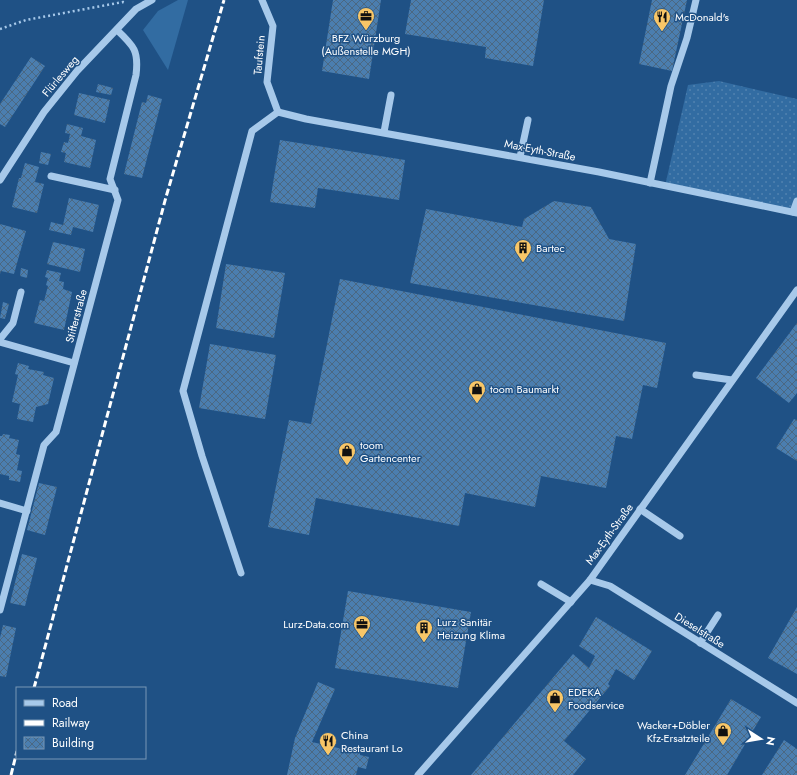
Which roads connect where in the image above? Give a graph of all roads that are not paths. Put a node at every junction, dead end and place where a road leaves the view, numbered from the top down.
1 (152, 0) edge
2 (262, 0) edge
3 (696, 0) edge
4 (117, 30) junction
5 (391, 95) dead end
6 (278, 112) junction
7 (528, 120) dead end
8 (384, 132) junction
9 (520, 157) junction
10 (51, 176) dead end
11 (0, 180) edge
12 (650, 183) junction
13 (115, 190) junction
14 (797, 201) edge
15 (795, 213) edge
16 (797, 290) edge
17 (21, 292) dead end
18 (0, 341) edge
19 (74, 363) junction
20 (696, 375) dead end
21 (732, 380) junction
22 (0, 503) edge
23 (640, 509) junction
24 (27, 511) junction
25 (680, 536) dead end
26 (241, 573) dead end
27 (590, 580) junction
28 (541, 584) dead end
29 (571, 602) junction
30 (0, 610) edge
31 (718, 615) dead end
32 (700, 643) junction
33 (797, 703) edge
34 (418, 775) edge

1 - 4 street, Flürlesweg
2 - 6 street, Taufstein
3 - 12 street
4 - 11 street, Flürlesweg
4 - 13 street, Stifterstraße
5 - 8 street
6 - 8 street, Max-Eyth-Straße
6 - 26 street
7 - 9 street
8 - 9 street, Max-Eyth-Straße
9 - 12 street, Max-Eyth-Straße
10 - 13 street
12 - 15 street, Max-Eyth-Straße
13 - 19 street, Stifterstraße
14 - 15 street
16 - 21 street, Max-Eyth-Straße
17 - 18 street
18 - 19 street
19 - 24 street, Stifterstraße
20 - 21 street
21 - 23 street, Max-Eyth-Straße
22 - 24 street
23 - 25 street
23 - 27 street, Max-Eyth-Straße
24 - 30 street, Stifterstraße
27 - 29 street, Max-Eyth-Straße
27 - 32 street, Dieselstraße
28 - 29 street
29 - 34 street, Max-Eyth-Straße
31 - 32 street
32 - 33 street, Dieselstraße

